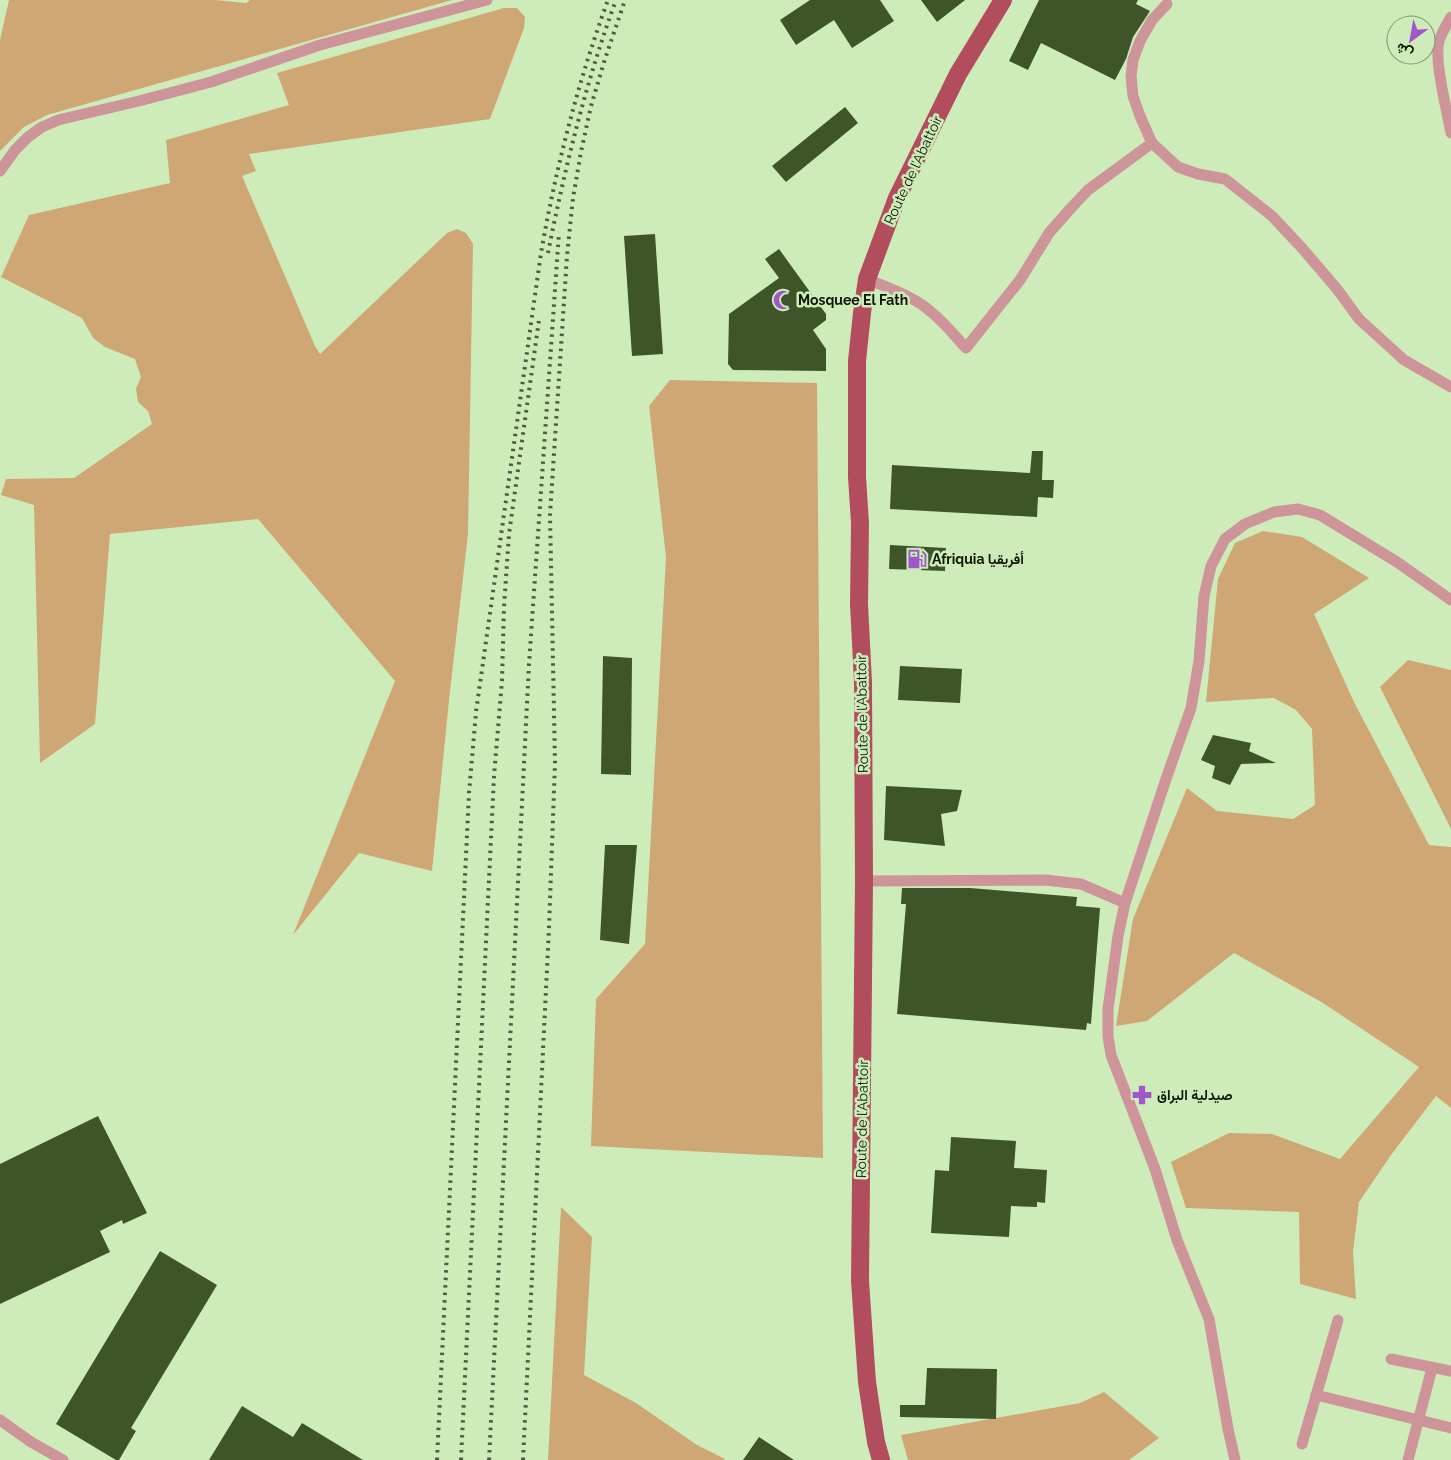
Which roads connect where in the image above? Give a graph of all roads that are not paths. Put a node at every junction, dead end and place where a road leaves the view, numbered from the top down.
1 (487, 0) edge
2 (1003, 0) edge
3 (1167, 4) dead end
4 (1451, 17) edge
5 (1451, 133) edge
6 (1152, 143) junction
7 (0, 171) edge
8 (867, 279) junction
9 (1451, 387) edge
10 (1451, 600) edge
11 (864, 881) junction
12 (1125, 903) junction
13 (1338, 1320) dead end
14 (1392, 1359) dead end
15 (1432, 1368) junction
16 (1451, 1371) edge
17 (1316, 1395) junction
18 (0, 1420) edge
19 (1418, 1420) junction
20 (1451, 1428) edge
21 (1302, 1444) dead end
22 (63, 1460) edge
23 (881, 1460) edge
24 (1236, 1460) edge
25 (1408, 1460) edge

1 - 7 street
2 - 8 main road, Route de l’Abattoir
3 - 6 street
4 - 5 street
6 - 8 street
6 - 9 street
8 - 11 main road, Route de l’Abattoir
10 - 12 street
11 - 12 street
11 - 23 main road, Route de l’Abattoir
12 - 24 street
13 - 17 street
14 - 15 street
15 - 16 street
15 - 19 street
17 - 19 street
17 - 21 street
18 - 22 street
19 - 20 street
19 - 25 street

